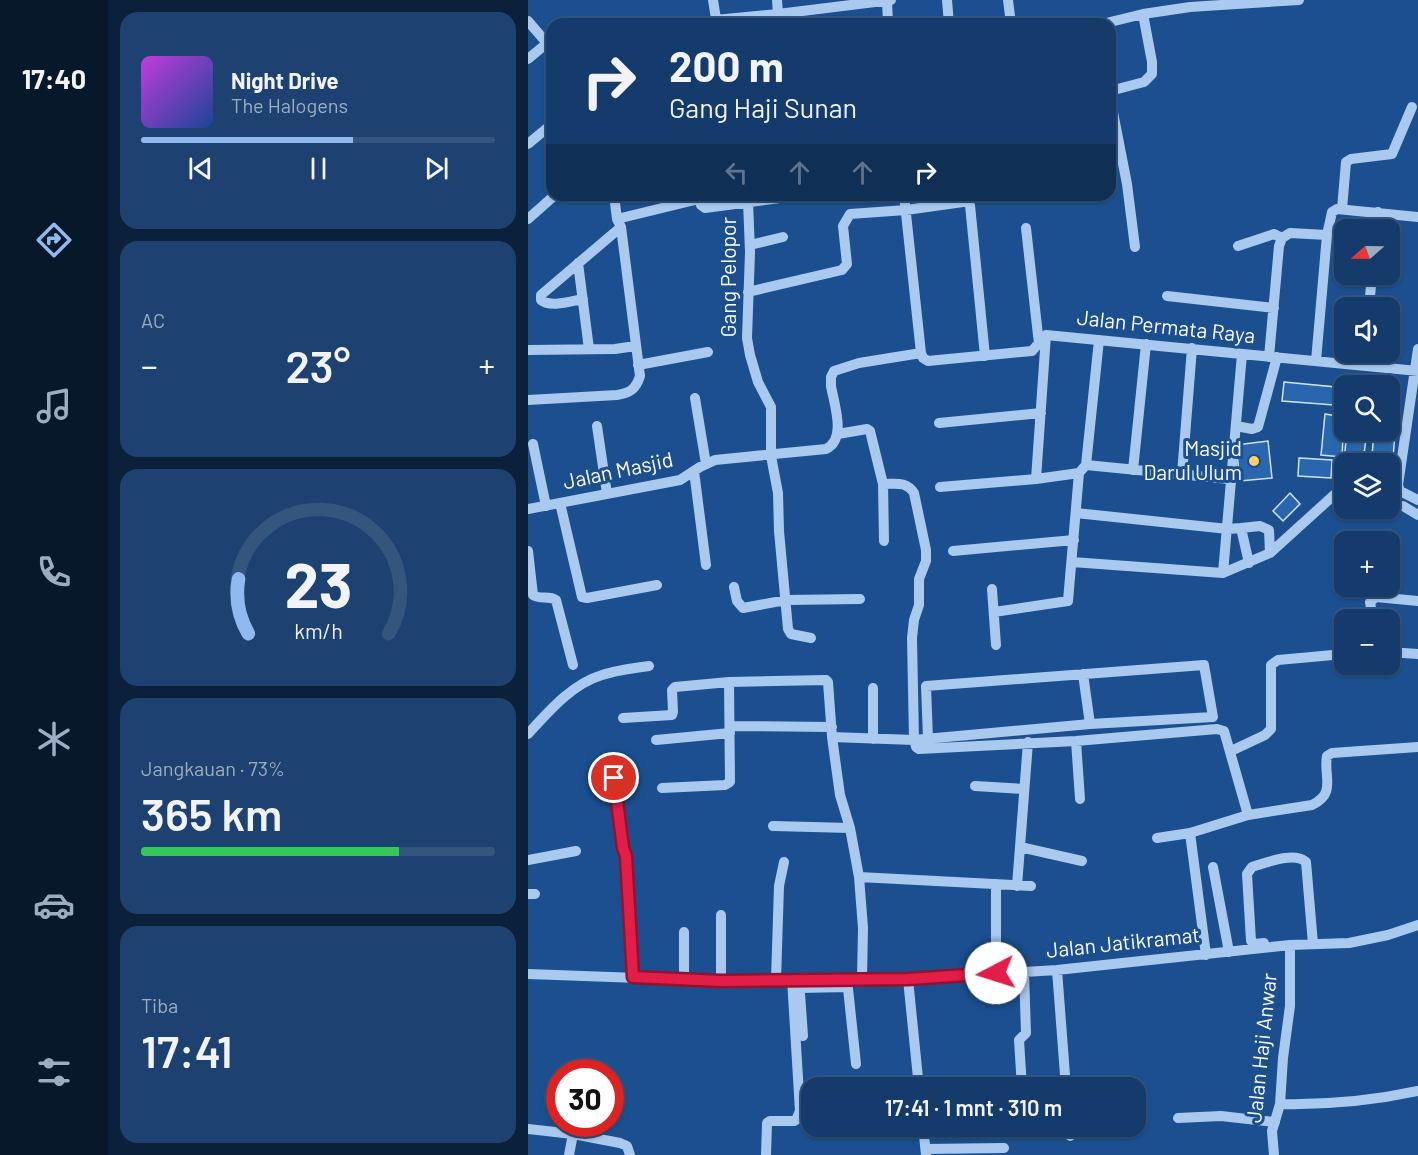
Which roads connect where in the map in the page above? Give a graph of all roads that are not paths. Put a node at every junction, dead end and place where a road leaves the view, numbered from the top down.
1 (713, 0) edge
2 (777, 0) edge
3 (886, 0) edge
4 (891, 0) edge
5 (946, 0) edge
6 (1008, 0) edge
7 (1299, 0) edge
8 (1189, 3) edge
9 (778, 14) junction
10 (1143, 14) junction
11 (716, 18) edge
12 (728, 18) edge
13 (888, 18) edge
14 (948, 18) edge
15 (1010, 18) edge
16 (528, 21) edge
17 (1116, 21) edge
18 (546, 40) edge
19 (546, 47) edge
20 (528, 59) edge
21 (1116, 89) edge
22 (1412, 107) dead end
23 (1116, 128) edge
24 (546, 129) edge
25 (528, 144) edge
26 (548, 201) edge
27 (615, 201) edge
28 (686, 201) edge
29 (700, 201) edge
30 (748, 201) joint
31 (905, 201) edge
32 (952, 201) edge
33 (972, 201) edge
34 (1342, 209) junction
35 (906, 210) junction
36 (1378, 212) junction
37 (1418, 217) edge
38 (528, 219) edge
39 (1377, 219) edge
40 (619, 223) junction
41 (1026, 228) dead end
42 (1328, 235) junction
43 (783, 237) dead end
44 (1282, 238) junction
45 (750, 244) junction
46 (1238, 246) dead end
47 (1135, 247) dead end
48 (578, 263) junction
49 (748, 292) junction
50 (1167, 296) dead end
51 (583, 299) junction
52 (1274, 308) junction
53 (1043, 340) junction
54 (1099, 340) junction
55 (1146, 344) junction
56 (635, 346) junction
57 (1192, 348) junction
58 (589, 349) junction
59 (1418, 349) edge
60 (528, 350) edge
61 (708, 352) dead end
62 (921, 353) junction
63 (1242, 354) junction
64 (985, 356) junction
65 (1273, 357) junction
66 (1316, 361) junction
67 (638, 365) junction
68 (1364, 365) joint
69 (1417, 371) edge
70 (695, 398) dead end
71 (528, 400) edge
72 (1041, 413) junction
73 (939, 423) dead end
74 (597, 426) dead end
75 (1236, 426) junction
76 (838, 434) junction
77 (533, 444) dead end
78 (771, 456) junction
79 (706, 464) junction
80 (1083, 469) junction
81 (1133, 470) junction
82 (694, 471) junction
83 (1402, 472) joint
84 (1182, 474) junction
85 (1036, 479) junction
86 (1229, 479) junction
87 (883, 484) junction
88 (940, 487) dead end
89 (607, 494) junction
90 (1334, 495) edge
91 (1418, 500) edge
92 (560, 503) junction
93 (546, 506) junction
94 (1403, 506) dead end
95 (528, 509) edge
96 (1077, 513) junction
97 (1418, 515) edge
98 (1241, 528) junction
99 (1228, 529) junction
100 (1074, 540) junction
101 (884, 541) dead end
102 (528, 551) edge
103 (953, 551) dead end
104 (1270, 553) junction
105 (1072, 562) junction
106 (1249, 563) junction
107 (706, 565) dead end
108 (1223, 573) junction
109 (657, 585) dead end
110 (734, 587) dead end
111 (992, 589) dead end
112 (860, 599) dead end
113 (786, 600) junction
114 (1418, 601) edge
115 (1371, 609) edge
116 (994, 612) junction
117 (811, 638) dead end
118 (996, 645) dead end
119 (1400, 653) edge
120 (1418, 654) edge
121 (1334, 655) edge
122 (573, 665) dead end
123 (649, 666) dead end
124 (1083, 674) junction
125 (729, 682) junction
126 (873, 688) dead end
127 (623, 718) dead end
128 (1090, 724) junction
129 (730, 730) junction
130 (832, 732) junction
131 (528, 734) edge
132 (873, 738) junction
133 (928, 739) junction
134 (656, 740) dead end
135 (914, 740) junction
136 (1076, 741) junction
137 (1028, 742) junction
138 (1418, 747) edge
139 (1231, 751) junction
140 (630, 771) dead end
141 (975, 786) dead end
142 (662, 788) dead end
143 (1024, 789) junction
144 (1080, 799) dead end
145 (1248, 815) junction
146 (773, 826) dead end
147 (850, 828) junction
148 (1190, 833) junction
149 (1157, 838) dead end
150 (1020, 847) junction
151 (576, 851) dead end
152 (528, 860) edge
153 (1082, 861) dead end
154 (784, 862) dead end
155 (1213, 867) dead end
156 (859, 877) junction
157 (996, 884) junction
158 (1017, 885) junction
159 (1031, 886) dead end
160 (721, 915) dead end
161 (1418, 925) edge
162 (684, 932) dead end
163 (1313, 940) junction
164 (1290, 945) junction
165 (1229, 952) junction
166 (1206, 955) junction
167 (1057, 970) junction
168 (1024, 972) junction
169 (996, 973) junction
170 (528, 974) edge
171 (633, 977) junction
172 (862, 979) junction
173 (908, 979) junction
174 (776, 980) junction
175 (684, 981) junction
176 (721, 981) junction
177 (797, 982) junction
178 (848, 983) junction
179 (804, 1036) dead end
180 (856, 1064) dead end
181 (917, 1077) edge
182 (1021, 1077) edge
183 (1065, 1077) edge
184 (1418, 1091) edge
185 (1280, 1104) junction
186 (1179, 1118) dead end
187 (1275, 1122) junction
188 (528, 1129) edge
189 (546, 1131) edge
190 (572, 1137) edge
191 (589, 1137) edge
192 (924, 1137) edge
193 (1004, 1148) dead end
194 (926, 1152) edge
195 (569, 1155) edge
196 (630, 1155) edge
197 (766, 1155) edge
198 (1274, 1155) edge

1 - 11 street
2 - 9 street
3 - 4 street
3 - 9 street
3 - 13 street
5 - 14 street
6 - 15 street
7 - 8 street
8 - 10 street
9 - 12 street
10 - 17 street
10 - 21 street
16 - 18 street
19 - 20 street
22 - 34 street
23 - 47 street
24 - 25 street
26 - 38 street
27 - 40 street
28 - 40 street
29 - 30 street
30 - 45 street, Gang Pelopor
31 - 35 street
32 - 35 street
33 - 64 street
34 - 36 street
34 - 42 street
35 - 49 street
35 - 62 street
36 - 37 street
36 - 39 street
40 - 48 street
40 - 56 street
41 - 53 street
42 - 44 street
42 - 66 street
43 - 45 street
44 - 46 street
44 - 52 street
45 - 49 street, Gang Pelopor
48 - 51 street
48 - 51 street
49 - 78 street, Gang Pelopor
50 - 52 street
51 - 58 street
52 - 65 street
53 - 54 street, Jalan Permata Raya
53 - 64 street, Jalan Permata Raya
53 - 72 street
54 - 55 street, Jalan Permata Raya
54 - 80 street
55 - 57 street, Jalan Permata Raya
55 - 81 street
56 - 58 street
56 - 67 street
57 - 63 street, Jalan Permata Raya
57 - 84 street
58 - 60 street
59 - 69 street
61 - 67 street
62 - 64 street, Jalan Permata Raya
62 - 76 street
63 - 65 street, Jalan Permata Raya
63 - 75 street
65 - 66 street, Jalan Permata Raya
65 - 75 street
66 - 68 street, Jalan Permata Raya
67 - 71 street
68 - 69 street, Jalan Permata Raya
69 - 83 street
70 - 79 street
72 - 73 street
72 - 85 street
74 - 89 street
75 - 86 street
76 - 78 street, Jalan Masjid
76 - 87 street
77 - 93 street
78 - 79 street, Jalan Masjid
78 - 113 street, Gang Pelopor
79 - 82 street, Jalan Masjid
80 - 81 street
80 - 85 street
80 - 96 street
81 - 84 street
82 - 89 street, Jalan Masjid
82 - 107 street
83 - 91 street
84 - 86 street
85 - 88 street
86 - 99 street
87 - 101 street
87 - 135 street
89 - 92 street, Jalan Masjid
90 - 104 street
92 - 93 street, Jalan Masjid
92 - 109 street
93 - 95 street, Jalan Masjid
94 - 97 street
96 - 99 street
96 - 100 street
98 - 99 street
98 - 104 street
98 - 106 street
99 - 108 street
100 - 103 street
100 - 105 street
102 - 122 street
104 - 106 street
105 - 108 street
105 - 116 street
106 - 108 street
110 - 113 street
111 - 116 street
112 - 113 street
113 - 117 street, Gang Pelopor
114 - 115 street
116 - 118 street
119 - 120 street
121 - 139 street
123 - 131 street
124 - 128 street
124 - 128 street
124 - 133 street
125 - 127 street
125 - 129 street
125 - 130 street
126 - 132 street
128 - 133 street
129 - 130 street
129 - 134 street
129 - 142 street
130 - 132 street
130 - 147 street
132 - 135 street
133 - 135 street
135 - 137 street
136 - 137 street
136 - 139 street
136 - 144 street
137 - 143 street
138 - 145 street
139 - 145 street
140 - 171 street
141 - 143 street
143 - 150 street
145 - 148 street
146 - 147 street
147 - 156 street
148 - 149 street
148 - 166 street
150 - 153 street
150 - 158 street
151 - 152 street
154 - 174 street
155 - 165 street
156 - 157 street
156 - 172 street
157 - 158 street
157 - 169 street
158 - 159 street
160 - 176 street
161 - 163 street
162 - 175 street
163 - 163 street
163 - 164 street, Jalan Jatikramat
164 - 165 street, Jalan Jatikramat
164 - 185 street, Jalan Haji Anwar
165 - 166 street, Jalan Jatikramat
166 - 167 street, Jalan Jatikramat
167 - 168 street, Jalan Jatikramat
167 - 183 street
168 - 169 street, Jalan Jatikramat
168 - 182 street
169 - 173 street, Jalan Jatikramat
170 - 171 street, Jalan Jatikramat
171 - 175 street, Jalan Jatikramat
172 - 173 street, Jalan Jatikramat
172 - 178 street, Jalan Jatikramat
173 - 181 street
174 - 176 street, Jalan Jatikramat
174 - 177 street, Jalan Jatikramat
175 - 176 street, Jalan Jatikramat
177 - 178 street, Jalan Jatikramat
177 - 179 street
177 - 197 street
178 - 180 street
184 - 185 street
185 - 187 street, Jalan Haji Anwar
186 - 187 street
187 - 198 street, Jalan Haji Anwar
188 - 189 street
190 - 195 street
191 - 196 street
192 - 194 street
193 - 194 street

